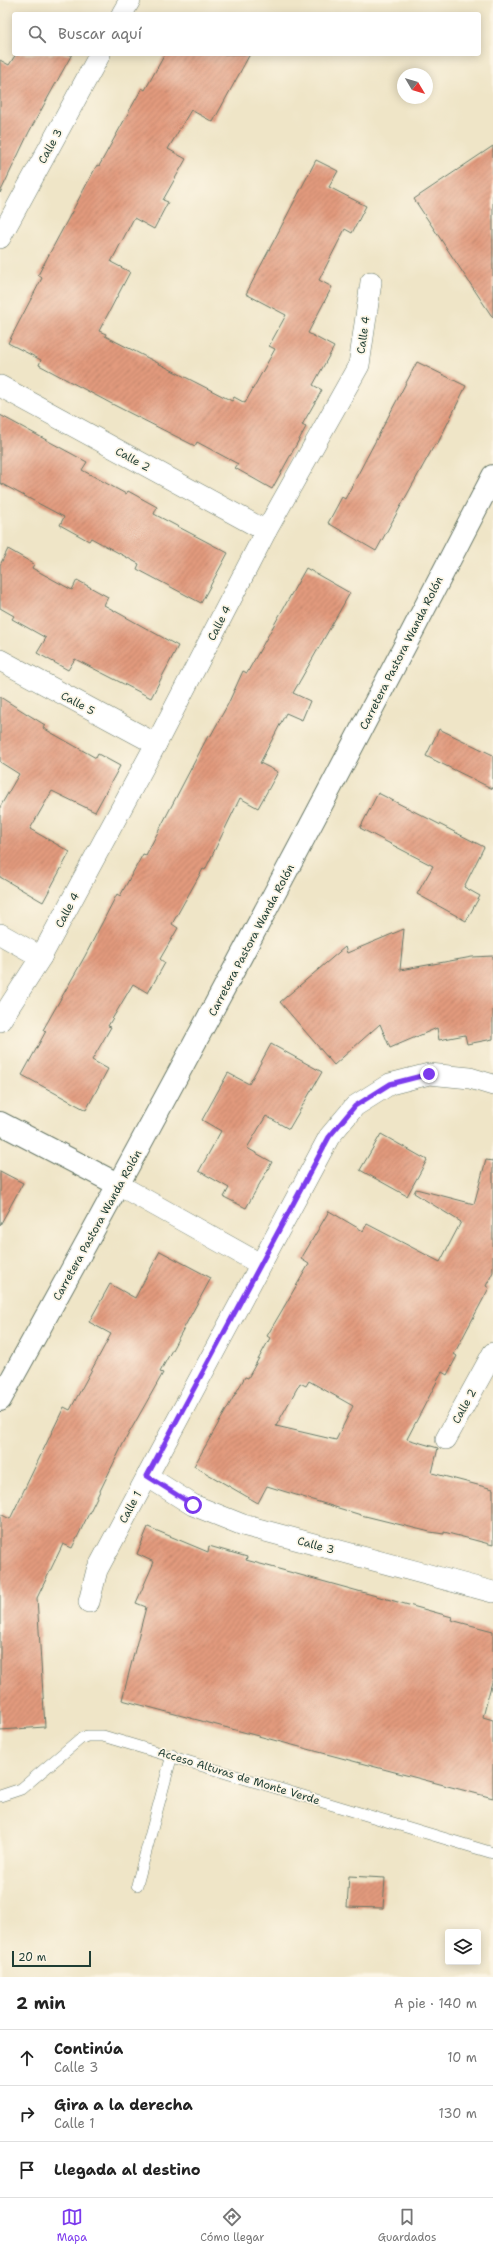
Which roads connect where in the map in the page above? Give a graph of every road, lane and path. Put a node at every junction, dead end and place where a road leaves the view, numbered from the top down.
1 (130, 0) edge
2 (123, 12) edge
3 (99, 56) edge
4 (0, 238) edge
5 (371, 282) dead end
6 (0, 386) edge
7 (493, 476) edge
8 (266, 531) junction
9 (0, 660) edge
10 (156, 744) junction
11 (0, 934) edge
12 (41, 957) junction
13 (0, 1021) edge
14 (493, 1085) edge
15 (0, 1123) edge
16 (119, 1185) junction
17 (260, 1264) junction
18 (493, 1353) edge
19 (0, 1400) edge
20 (446, 1439) dead end
21 (147, 1476) junction
22 (493, 1592) edge
23 (89, 1602) dead end
24 (172, 1755) junction
25 (0, 1796) edge
26 (493, 1854) edge
27 (137, 1885) dead end

1 - 2 street
3 - 4 street, Calle 3
5 - 8 street, Calle 4
6 - 8 street, Calle 2
7 - 16 street, Carretera Pastora Wanda Rolón
8 - 10 street, Calle 4
9 - 10 street, Calle 5
10 - 12 street, Calle 4
11 - 12 street
12 - 13 street, Calle 4
14 - 17 street, Calle 1
15 - 16 street
16 - 17 street
16 - 19 street, Carretera Pastora Wanda Rolón
17 - 21 street, Calle 1
18 - 20 street, Calle 2
21 - 22 street, Calle 3
21 - 23 street, Calle 1
24 - 25 lane, Acceso Alturas de Monte Verde
24 - 26 lane, Acceso Alturas de Monte Verde
24 - 27 lane

